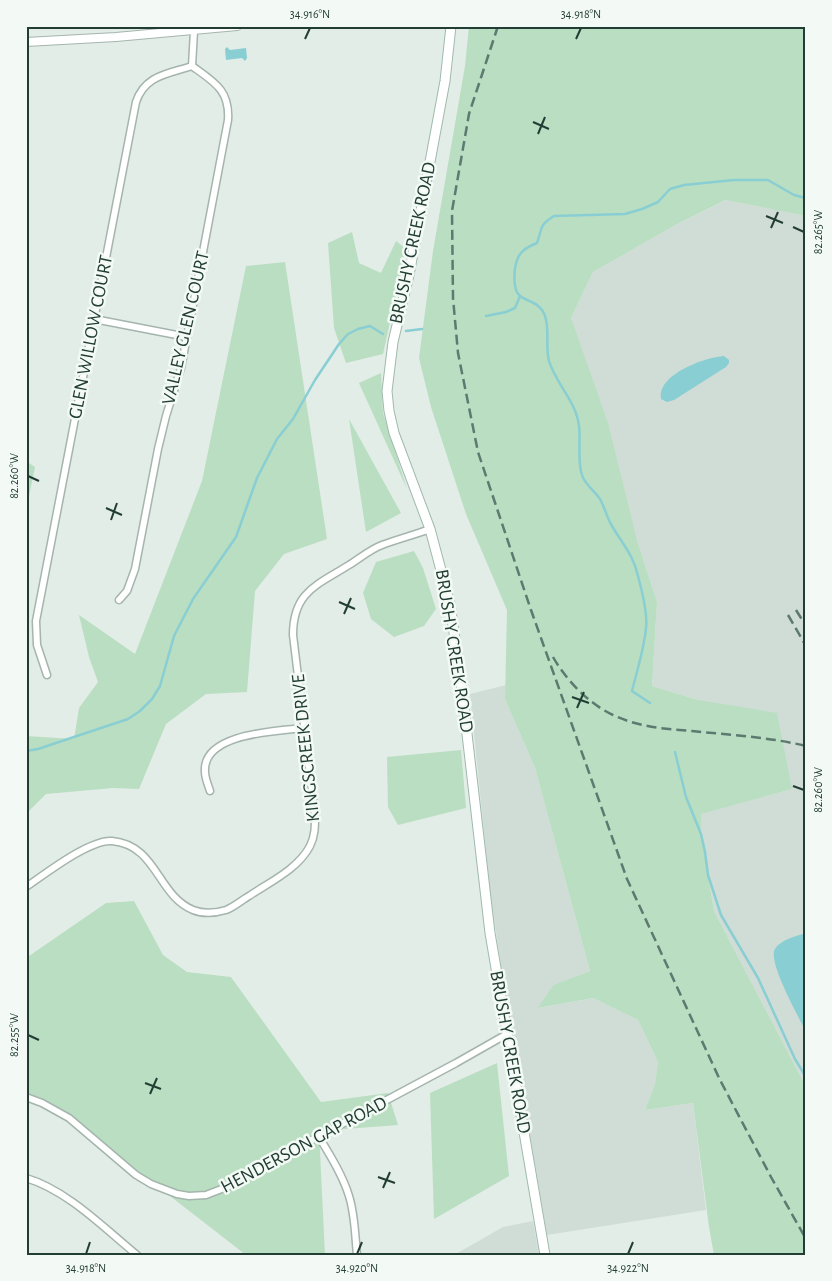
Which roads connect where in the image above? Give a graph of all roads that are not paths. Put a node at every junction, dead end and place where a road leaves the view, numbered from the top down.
1 (237, 26) edge
2 (451, 26) edge
3 (194, 31) junction
4 (26, 42) edge
5 (192, 66) junction
6 (94, 319) junction
7 (187, 337) junction
8 (430, 529) junction
9 (119, 600) dead end
10 (47, 675) dead end
11 (304, 728) junction
12 (210, 791) dead end
13 (26, 887) edge
14 (507, 1034) junction
15 (26, 1097) edge
16 (319, 1137) junction
17 (26, 1178) edge
18 (137, 1255) edge
19 (357, 1255) edge
20 (545, 1255) edge

1 - 3 street
2 - 8 main road, BRUSHY CREEK ROAD
3 - 4 street
3 - 5 street
5 - 6 street, GLEN WILLOW COURT
5 - 7 street, VALLEY GLEN COURT
6 - 7 street
6 - 10 street, GLEN WILLOW COURT
7 - 9 street, VALLEY GLEN COURT
8 - 11 street, KINGSCREEK DRIVE
8 - 14 main road, BRUSHY CREEK ROAD
11 - 12 street
11 - 13 street, KINGSCREEK DRIVE
14 - 16 street, HENDERSON GAP ROAD
14 - 20 main road, BRUSHY CREEK ROAD
15 - 16 street, HENDERSON GAP ROAD
16 - 19 street
17 - 18 street

